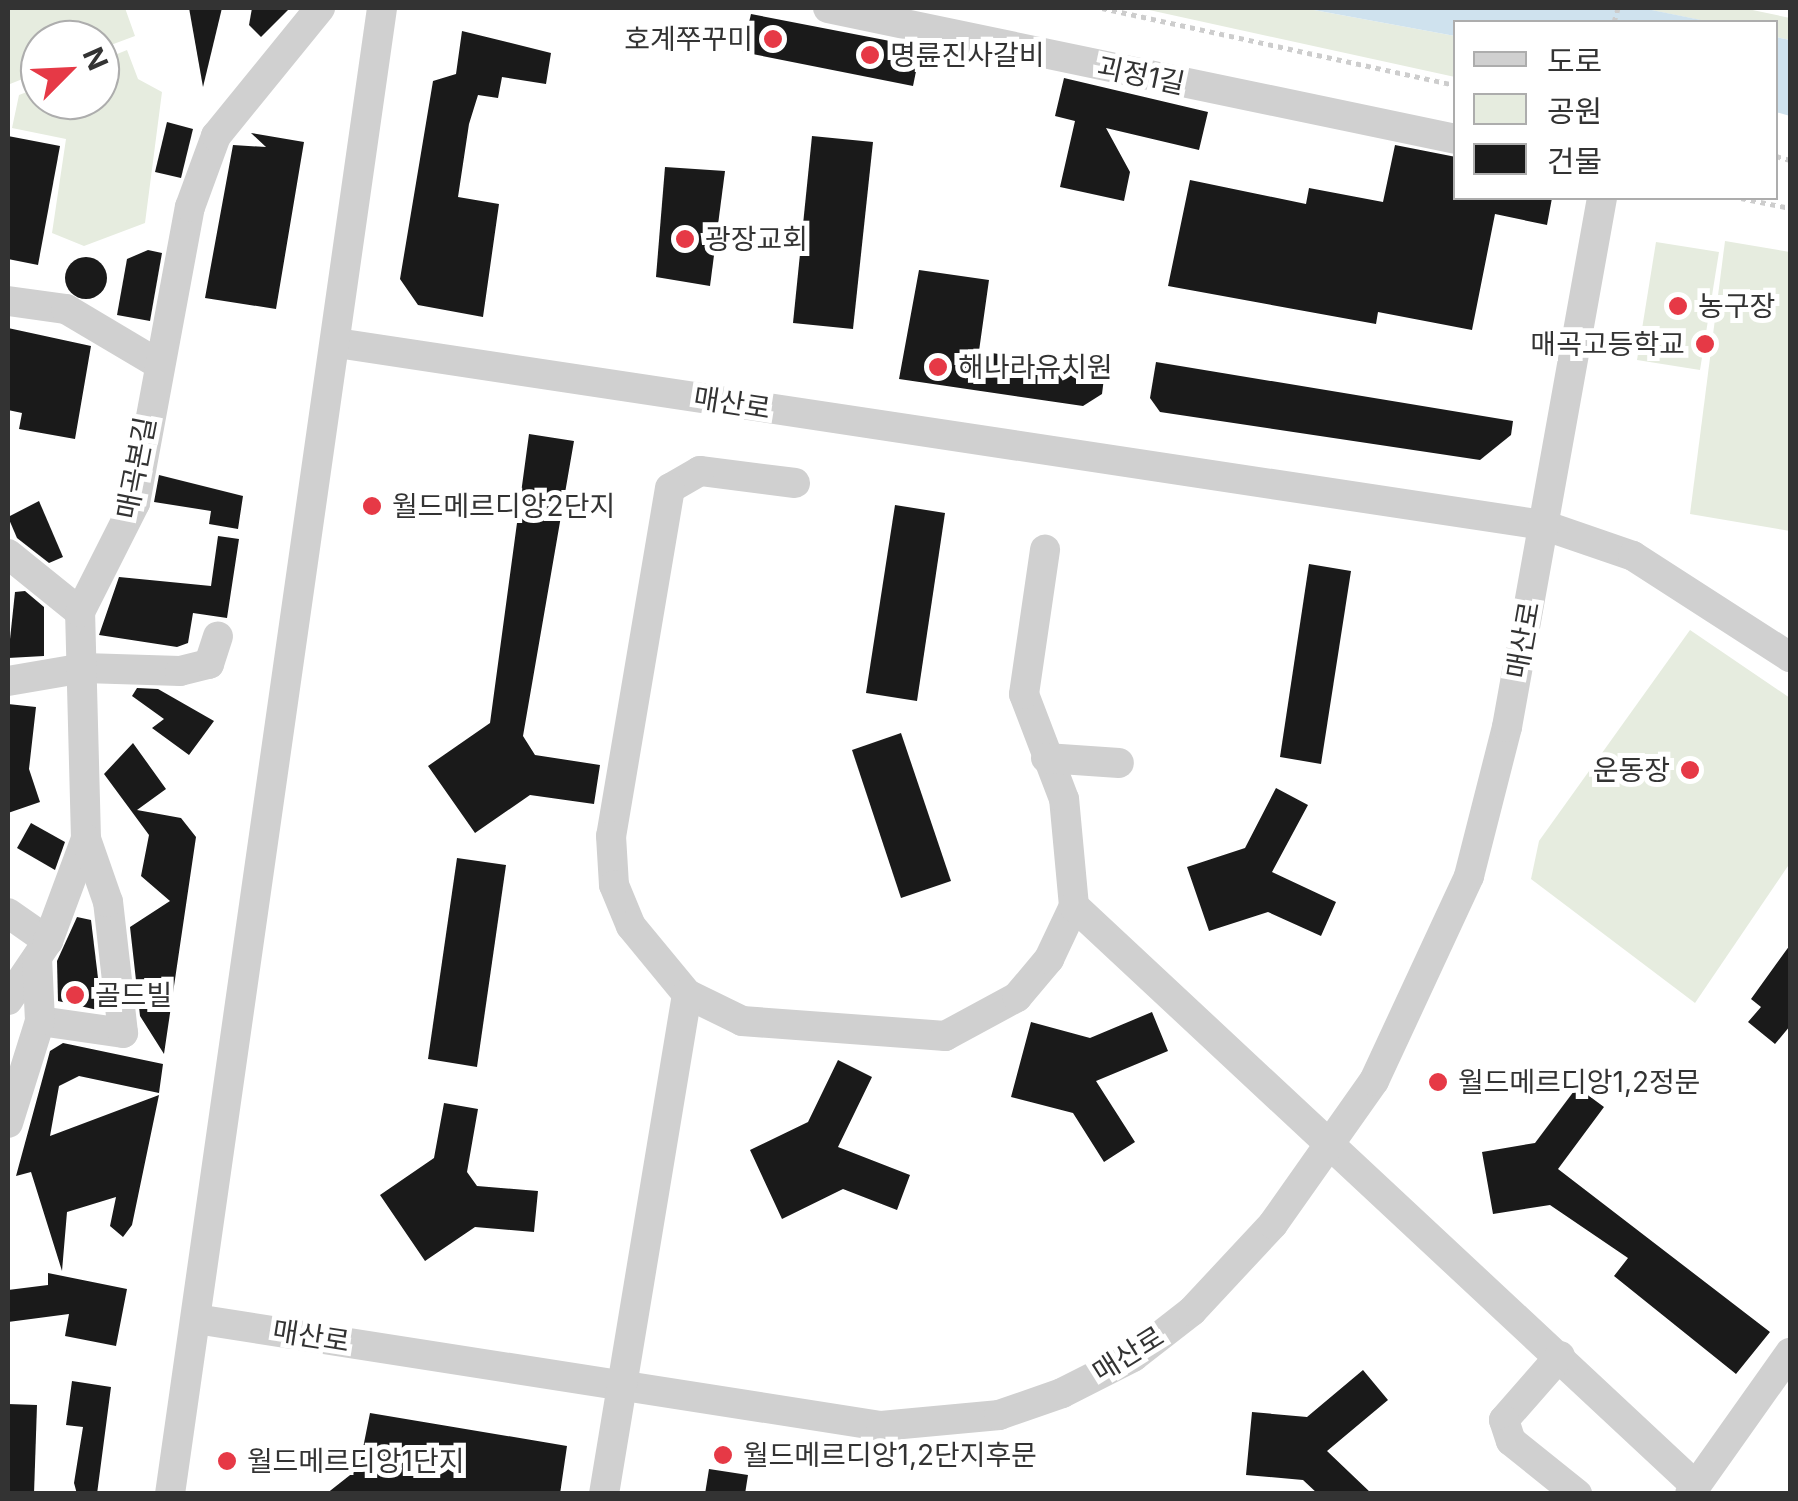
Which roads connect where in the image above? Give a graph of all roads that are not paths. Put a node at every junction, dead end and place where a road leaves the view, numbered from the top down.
1 (320, 8) edge
2 (382, 8) edge
3 (828, 8) edge
4 (1453, 139) edge
5 (1602, 200) edge
6 (8, 301) edge
7 (337, 343) junction
8 (157, 363) junction
9 (794, 484) dead end
10 (1542, 525) junction
11 (1045, 550) dead end
12 (8, 554) edge
13 (80, 612) junction
14 (218, 636) dead end
15 (1790, 658) edge
16 (84, 668) junction
17 (180, 671) junction
18 (8, 681) edge
19 (207, 688) dead end
20 (1046, 758) junction
21 (1119, 763) dead end
22 (86, 839) junction
23 (1074, 906) junction
24 (12, 925) edge
25 (42, 950) junction
26 (688, 994) junction
27 (8, 1000) edge
28 (40, 1021) junction
29 (8, 1123) edge
30 (1335, 1142) junction
31 (196, 1318) junction
32 (1790, 1353) edge
33 (1560, 1356) junction
34 (621, 1384) junction
35 (1693, 1490) edge
36 (170, 1494) edge
37 (604, 1494) edge
38 (1577, 1494) edge

1 - 8 street, 매곡본길
2 - 7 street
3 - 4 street, 괴정1길
5 - 10 street, 매산로
6 - 8 street
7 - 10 street, 매산로
7 - 31 street
8 - 13 street, 매곡본길
9 - 26 street
10 - 15 street
10 - 30 street, 매산로
11 - 20 street
12 - 13 street
13 - 16 street
14 - 17 street
16 - 17 street
16 - 18 street
16 - 22 street
17 - 19 street
20 - 21 street
20 - 23 street
22 - 25 street
22 - 28 street
23 - 26 street
23 - 30 street
24 - 25 street
25 - 27 street
25 - 28 street
26 - 34 street
28 - 29 street
30 - 33 street
30 - 34 street, 매산로
31 - 34 street, 매산로
31 - 36 street
32 - 35 street
33 - 35 street
33 - 38 street
34 - 37 street

